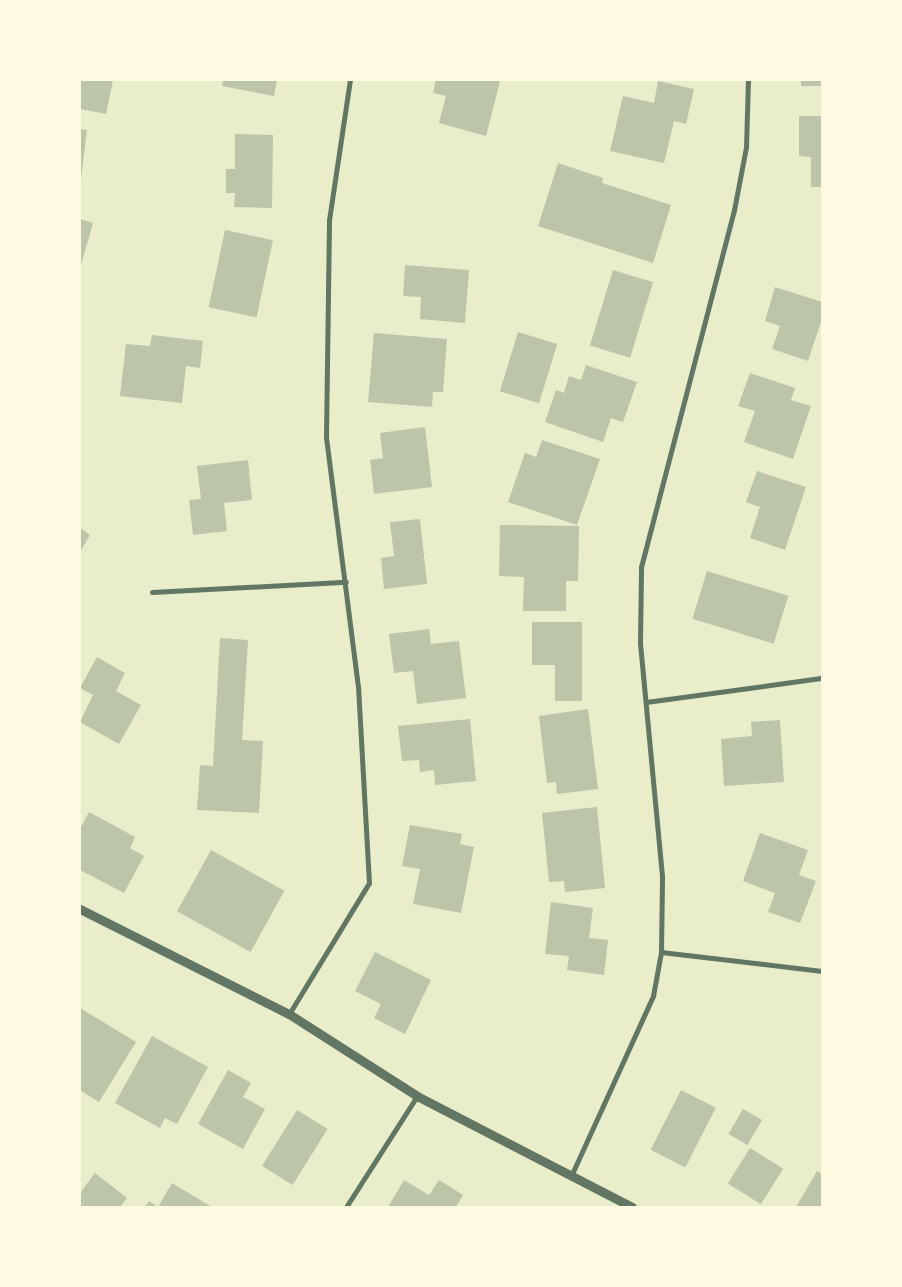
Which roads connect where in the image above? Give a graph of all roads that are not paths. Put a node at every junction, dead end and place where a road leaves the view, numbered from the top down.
1 (350, 80) edge
2 (748, 80) edge
3 (346, 582) junction
4 (152, 592) dead end
5 (822, 678) edge
6 (646, 702) junction
7 (80, 909) edge
8 (661, 952) junction
9 (822, 971) edge
10 (289, 1014) junction
11 (417, 1096) junction
12 (571, 1176) junction
13 (346, 1207) edge
14 (632, 1207) edge

1 - 3 street
2 - 6 street
3 - 4 street
3 - 10 street
5 - 6 street
6 - 8 street
7 - 10 street
8 - 9 street
8 - 12 street
10 - 11 street
11 - 12 street
11 - 13 street
12 - 14 street

